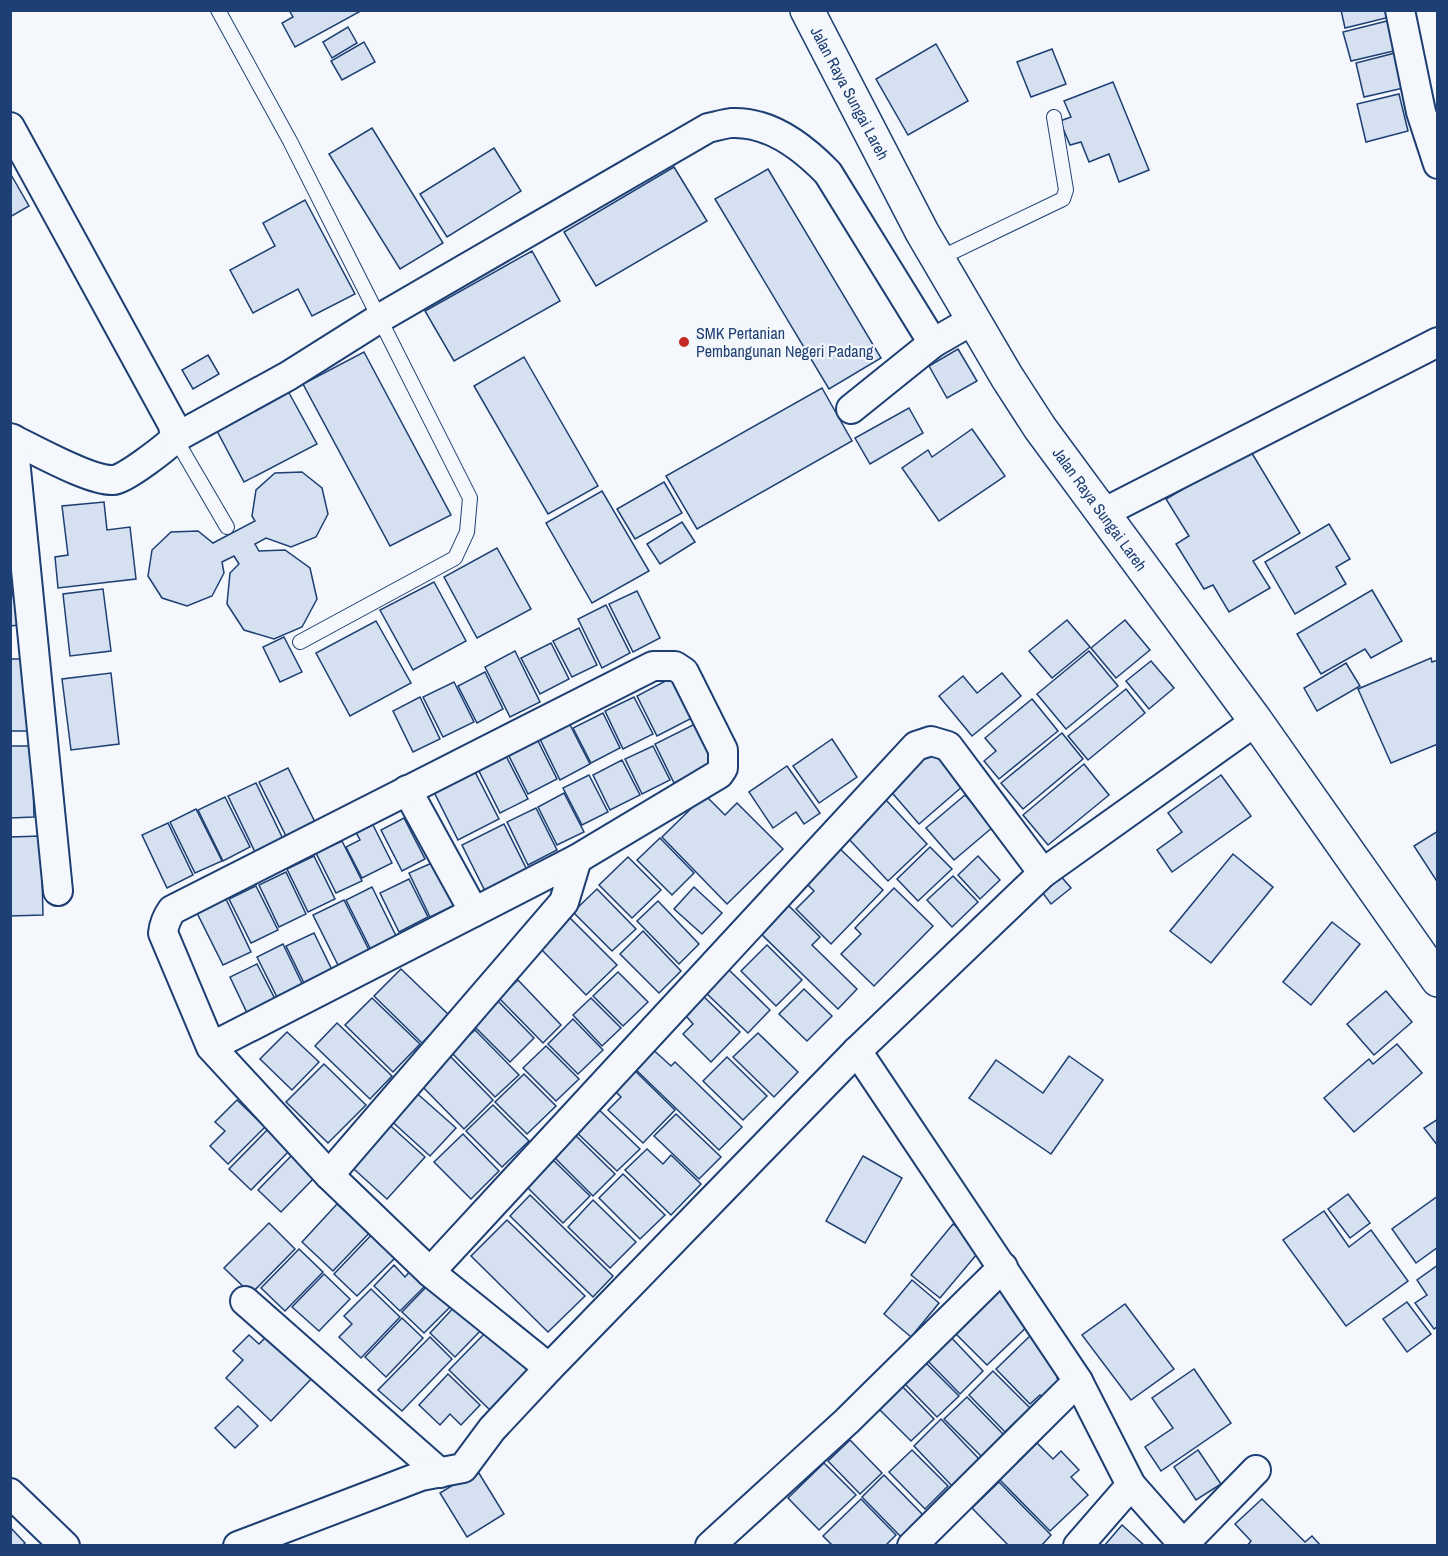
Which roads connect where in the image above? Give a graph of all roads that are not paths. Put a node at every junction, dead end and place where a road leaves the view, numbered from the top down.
1 (218, 10) edge
2 (807, 10) edge
3 (1400, 10) edge
4 (1054, 117) dead end
5 (10, 127) edge
6 (1432, 130) edge
7 (1437, 164) edge
8 (938, 259) junction
9 (380, 318) junction
10 (973, 320) junction
11 (1437, 342) edge
12 (933, 343) junction
13 (851, 409) dead end
14 (12, 438) edge
15 (176, 438) junction
16 (1103, 513) junction
17 (226, 527) dead end
18 (300, 642) dead end
19 (1256, 721) junction
20 (407, 790) junction
21 (578, 859) junction
22 (1043, 873) junction
23 (58, 891) dead end
24 (474, 912) junction
25 (1432, 962) edge
26 (211, 1047) junction
27 (857, 1051) junction
28 (329, 1175) junction
29 (1004, 1267) junction
30 (430, 1272) junction
31 (245, 1301) dead end
32 (549, 1368) junction
33 (1078, 1381) junction
34 (1256, 1470) dead end
35 (440, 1473) junction
36 (1131, 1485) junction
37 (10, 1493) edge
38 (65, 1545) edge
39 (238, 1545) edge
40 (710, 1545) edge
41 (912, 1545) edge
42 (1078, 1545) edge
43 (1183, 1545) edge

1 - 9 lane
2 - 8 street, Jalan Raya Sungai Lareh
3 - 6 street
4 - 8 lane
5 - 15 street
6 - 7 street
8 - 10 street, Jalan Raya Sungai Lareh
9 - 12 street
9 - 15 street
9 - 18 lane
10 - 12 street
10 - 16 street, Jalan Raya Sungai Lareh
11 - 16 street
12 - 13 street
14 - 15 street
14 - 23 street
15 - 17 lane
16 - 19 street, Jalan Raya Sungai Lareh
19 - 22 street
19 - 25 street, Jalan Raya Sungai Lareh
20 - 21 street
20 - 24 street
20 - 26 street
21 - 24 street
21 - 28 street
22 - 27 street
22 - 30 street
24 - 26 street
26 - 28 street
27 - 29 street
27 - 32 street
28 - 30 street
29 - 33 street
29 - 40 street
30 - 32 street
31 - 35 street
32 - 35 street
33 - 36 street
33 - 41 street
34 - 43 street
35 - 39 street
36 - 42 street
36 - 43 street
37 - 38 street

